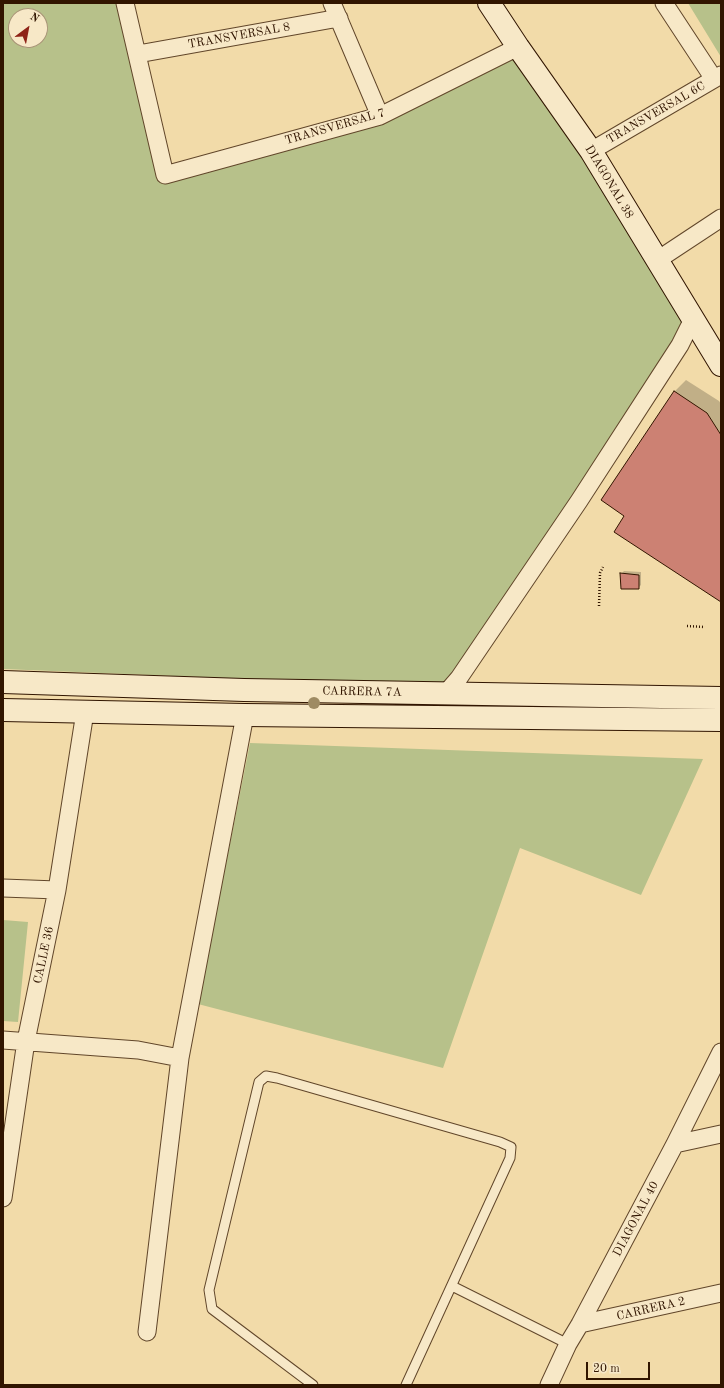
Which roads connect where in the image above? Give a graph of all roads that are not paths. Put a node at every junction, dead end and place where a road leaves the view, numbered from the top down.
1 (125, 3) edge
2 (489, 3) edge
3 (664, 3) edge
4 (336, 11) edge
5 (518, 47) junction
6 (138, 54) junction
7 (718, 77) edge
8 (380, 116) junction
9 (591, 151) junction
10 (721, 218) edge
11 (656, 260) junction
12 (693, 319) junction
13 (721, 365) edge
14 (3, 682) edge
15 (446, 693) junction
16 (721, 698) edge
17 (3, 710) edge
18 (85, 712) junction
19 (245, 715) junction
20 (721, 720) edge
21 (3, 888) edge
22 (57, 890) junction
23 (3, 1040) edge
24 (26, 1041) junction
25 (721, 1052) edge
26 (180, 1058) junction
27 (721, 1134) edge
28 (676, 1144) junction
29 (3, 1198) edge
30 (452, 1286) junction
31 (721, 1293) edge
32 (580, 1324) junction
33 (147, 1332) dead end
34 (568, 1344) junction
35 (313, 1385) edge
36 (406, 1385) edge
37 (549, 1385) edge

1 - 6 street
2 - 5 main road, DIAGONAL 38
3 - 7 street
4 - 6 street, TRANSVERSAL 8
4 - 8 street
5 - 8 street, TRANSVERSAL 7
5 - 9 main road, DIAGONAL 38
6 - 8 street, TRANSVERSAL 7
7 - 9 street, TRANSVERSAL 6C
9 - 11 main road, DIAGONAL 38
10 - 11 street
11 - 12 main road, DIAGONAL 38
12 - 13 main road, DIAGONAL 38
12 - 15 street
14 - 15 main road, CARRERA 7A
15 - 16 main road, CARRERA 7A
17 - 18 main road, CARRERA 7A
18 - 19 main road, CARRERA 7A
18 - 22 street, CALLE 36
19 - 20 main road, CARRERA 7A
19 - 26 street
21 - 22 street
22 - 24 street, CALLE 36
23 - 24 street
24 - 26 street
24 - 29 street, CALLE 36
25 - 28 street, DIAGONAL 40
26 - 33 street
27 - 28 street
28 - 32 street, DIAGONAL 40
30 - 34 lane
30 - 35 lane
30 - 36 lane
31 - 32 street, CARRERA 2
32 - 34 street, DIAGONAL 40
34 - 37 street, DIAGONAL 40

